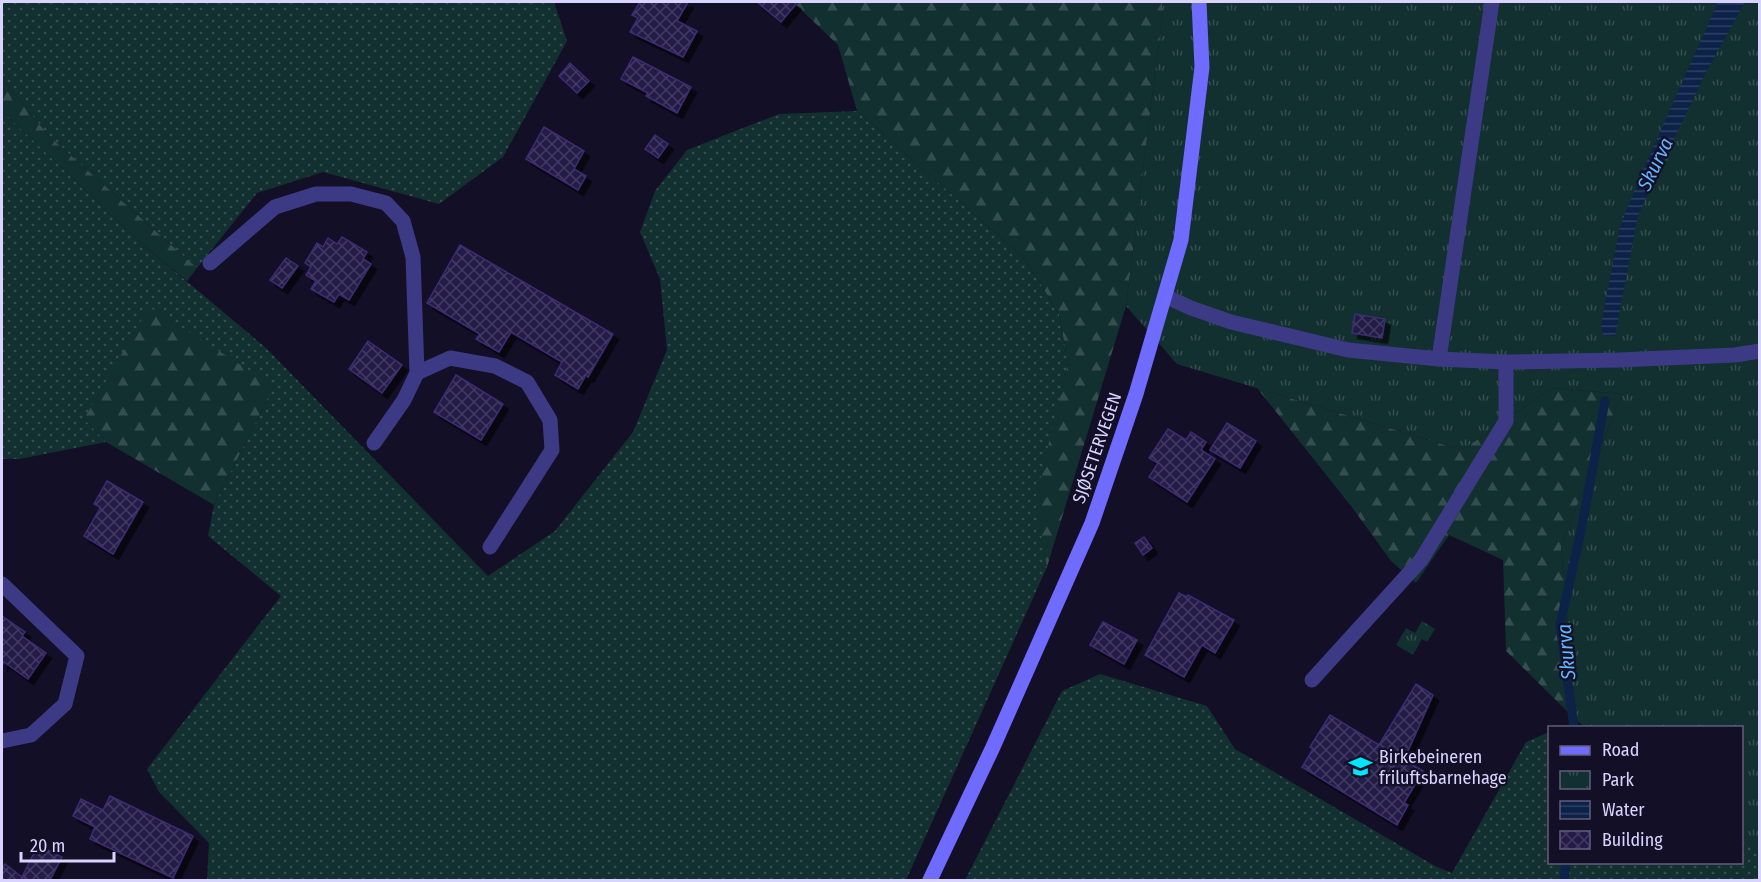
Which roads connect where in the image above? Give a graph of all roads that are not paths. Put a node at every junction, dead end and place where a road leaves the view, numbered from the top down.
1 (1199, 2) edge
2 (1492, 2) edge
3 (210, 263) dead end
4 (1165, 296) junction
5 (1760, 351) edge
6 (1439, 359) junction
7 (1506, 362) junction
8 (417, 373) junction
9 (374, 443) dead end
10 (490, 547) dead end
11 (2, 584) edge
12 (1312, 680) dead end
13 (2, 741) edge
14 (930, 880) edge

1 - 4 street, SJØSETERVEGEN
2 - 6 lane
3 - 8 lane
4 - 6 lane
4 - 14 street, SJØSETERVEGEN
5 - 7 lane
6 - 7 lane
7 - 12 lane
8 - 9 lane
8 - 10 lane
11 - 13 lane

